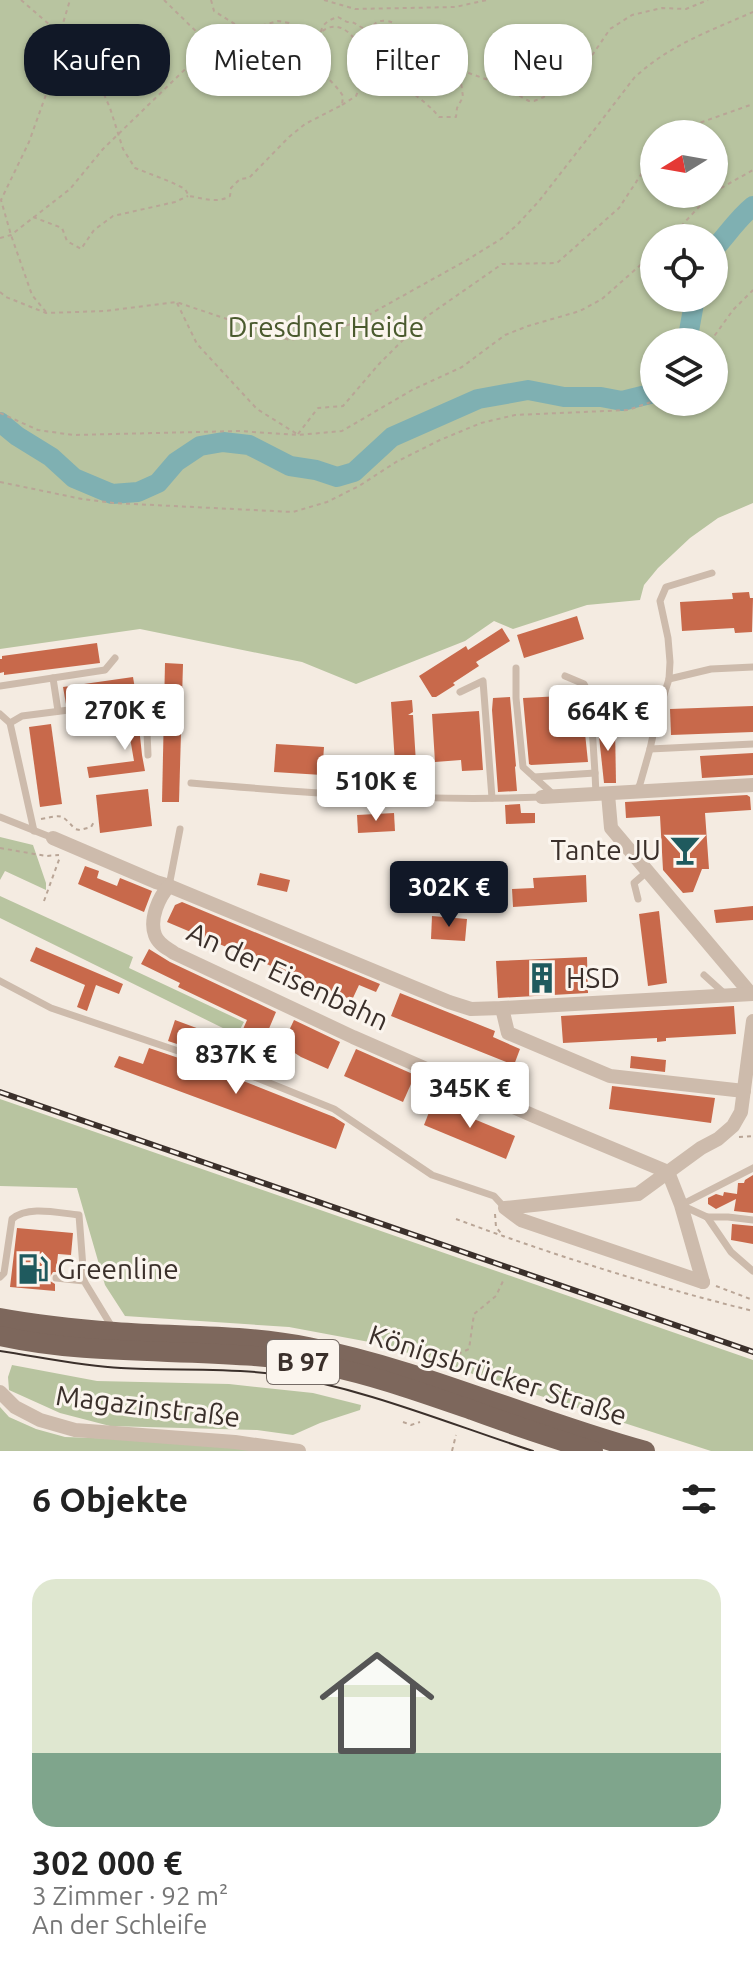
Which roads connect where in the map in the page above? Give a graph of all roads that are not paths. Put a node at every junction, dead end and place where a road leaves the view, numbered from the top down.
1 (712, 573) dead end
2 (115, 658) dead end
3 (753, 667) edge
4 (516, 668) dead end
5 (565, 676) dead end
6 (53, 678) junction
7 (669, 679) junction
8 (0, 686) edge
9 (460, 692) dead end
10 (58, 711) junction
11 (0, 714) edge
12 (10, 723) junction
13 (753, 744) edge
14 (650, 749) junction
15 (148, 755) dead end
16 (595, 773) junction
17 (534, 777) junction
18 (191, 783) dead end
19 (753, 785) edge
20 (635, 792) junction
21 (602, 794) junction
22 (548, 796) junction
23 (492, 798) junction
24 (0, 817) edge
25 (180, 829) dead end
26 (34, 831) junction
27 (53, 838) joint
28 (648, 871) junction
29 (169, 886) junction
30 (638, 899) dead end
31 (704, 975) dead end
32 (0, 981) edge
33 (727, 995) junction
34 (752, 997) edge
35 (502, 1008) junction
36 (753, 1021) edge
37 (744, 1091) junction
38 (753, 1168) edge
39 (668, 1172) junction
40 (502, 1205) junction
41 (681, 1205) junction
42 (707, 1217) junction
43 (753, 1220) edge
44 (753, 1271) edge
45 (5, 1275) edge
46 (56, 1278) dead end
47 (84, 1281) junction
48 (0, 1318) edge
49 (116, 1332) junction
50 (0, 1336) edge
51 (0, 1392) edge
52 (299, 1451) edge
53 (593, 1451) edge
54 (645, 1451) edge

1 - 7 lane
2 - 6 lane
3 - 7 lane
4 - 17 lane
5 - 16 lane
6 - 8 lane
6 - 10 lane
7 - 14 lane
9 - 23 lane
10 - 12 lane
10 - 15 lane
11 - 12 lane
12 - 26 lane
13 - 14 lane
14 - 20 lane
16 - 17 lane
16 - 21 lane
17 - 22 lane
18 - 23 lane
19 - 20 street
20 - 21 street
21 - 22 street
21 - 28 street
22 - 23 lane
24 - 26 lane
25 - 29 lane
26 - 27 lane
27 - 29 street
28 - 30 lane
28 - 34 street
29 - 35 street
29 - 39 street, An der Eisenbahn
31 - 33 lane
32 - 40 lane
33 - 34 street
33 - 35 street
35 - 37 street
36 - 37 street
37 - 39 street
38 - 41 lane
39 - 40 street
39 - 41 street
40 - 41 street
41 - 42 lane
42 - 43 lane
42 - 44 lane
45 - 47 lane
46 - 47 lane
47 - 49 lane
48 - 49 main road, Königsbrücker Straße / B 97
49 - 54 main road, Königsbrücker Straße / B 97
50 - 53 main road, Königsbrücker Straße / B 97
51 - 52 street, Magazinstraße

